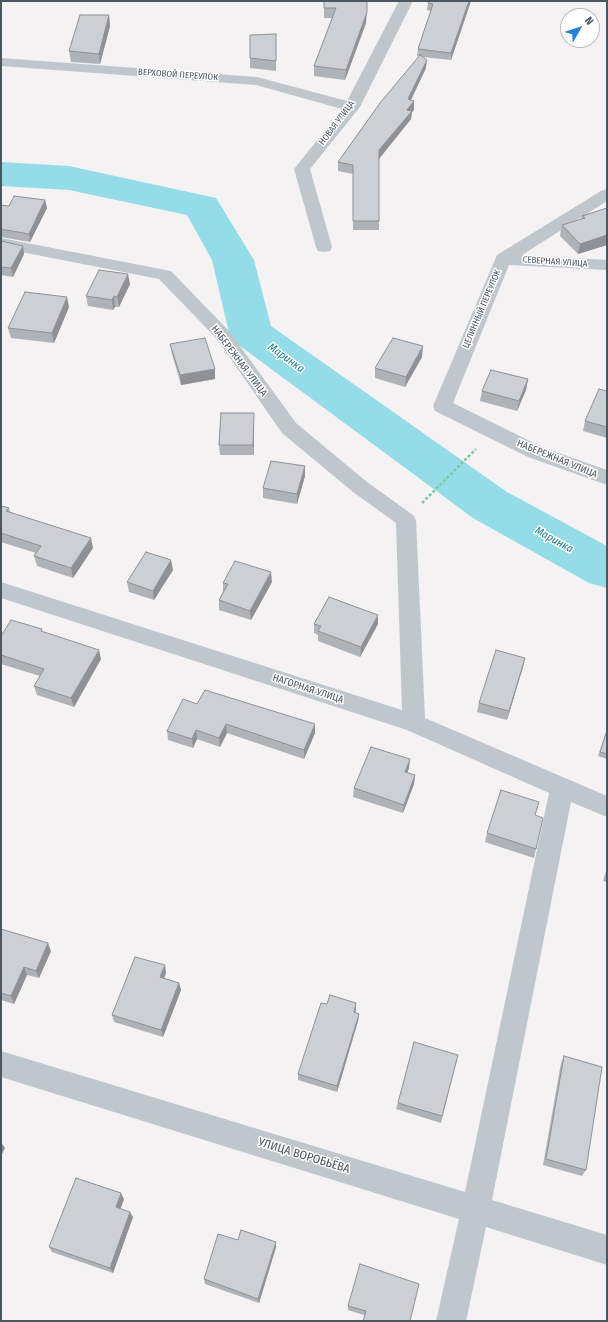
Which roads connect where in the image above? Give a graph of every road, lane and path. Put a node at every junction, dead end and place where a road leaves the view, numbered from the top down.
1 (406, 1) edge
2 (1, 62) edge
3 (352, 107) junction
4 (607, 194) edge
5 (1, 243) edge
6 (324, 247) dead end
7 (503, 258) junction
8 (603, 262) edge
9 (442, 406) joint
10 (473, 451) dead end
11 (607, 478) edge
12 (436, 488) dead end
13 (1, 590) edge
14 (414, 723) junction
15 (562, 788) junction
16 (607, 807) edge
17 (1, 1064) edge
18 (476, 1208) junction
19 (607, 1250) edge
20 (451, 1321) edge

1 - 3 street, НОВАЯ УЛИЦА
2 - 3 street, ВЕРХОВОЙ ПЕРЕУЛОК
3 - 6 street, НОВАЯ УЛИЦА
4 - 7 street, ЦЕЛИННЫЙ ПЕРЕУЛОК
5 - 14 street, НАБЕРЕЖНАЯ УЛИЦА
7 - 8 street, СЕВЕРНАЯ УЛИЦА
7 - 9 street, ЦЕЛИННЫЙ ПЕРЕУЛОК
9 - 11 street, НАБЕРЕЖНАЯ УЛИЦА
10 - 12 path
13 - 14 street, НАГОРНАЯ УЛИЦА
14 - 15 street, НАГОРНАЯ УЛИЦА
15 - 16 street, НАГОРНАЯ УЛИЦА
15 - 18 street
17 - 18 street, УЛИЦА ВОРОБЬЁВА
18 - 19 street, УЛИЦА ВОРОБЬЁВА
18 - 20 street

